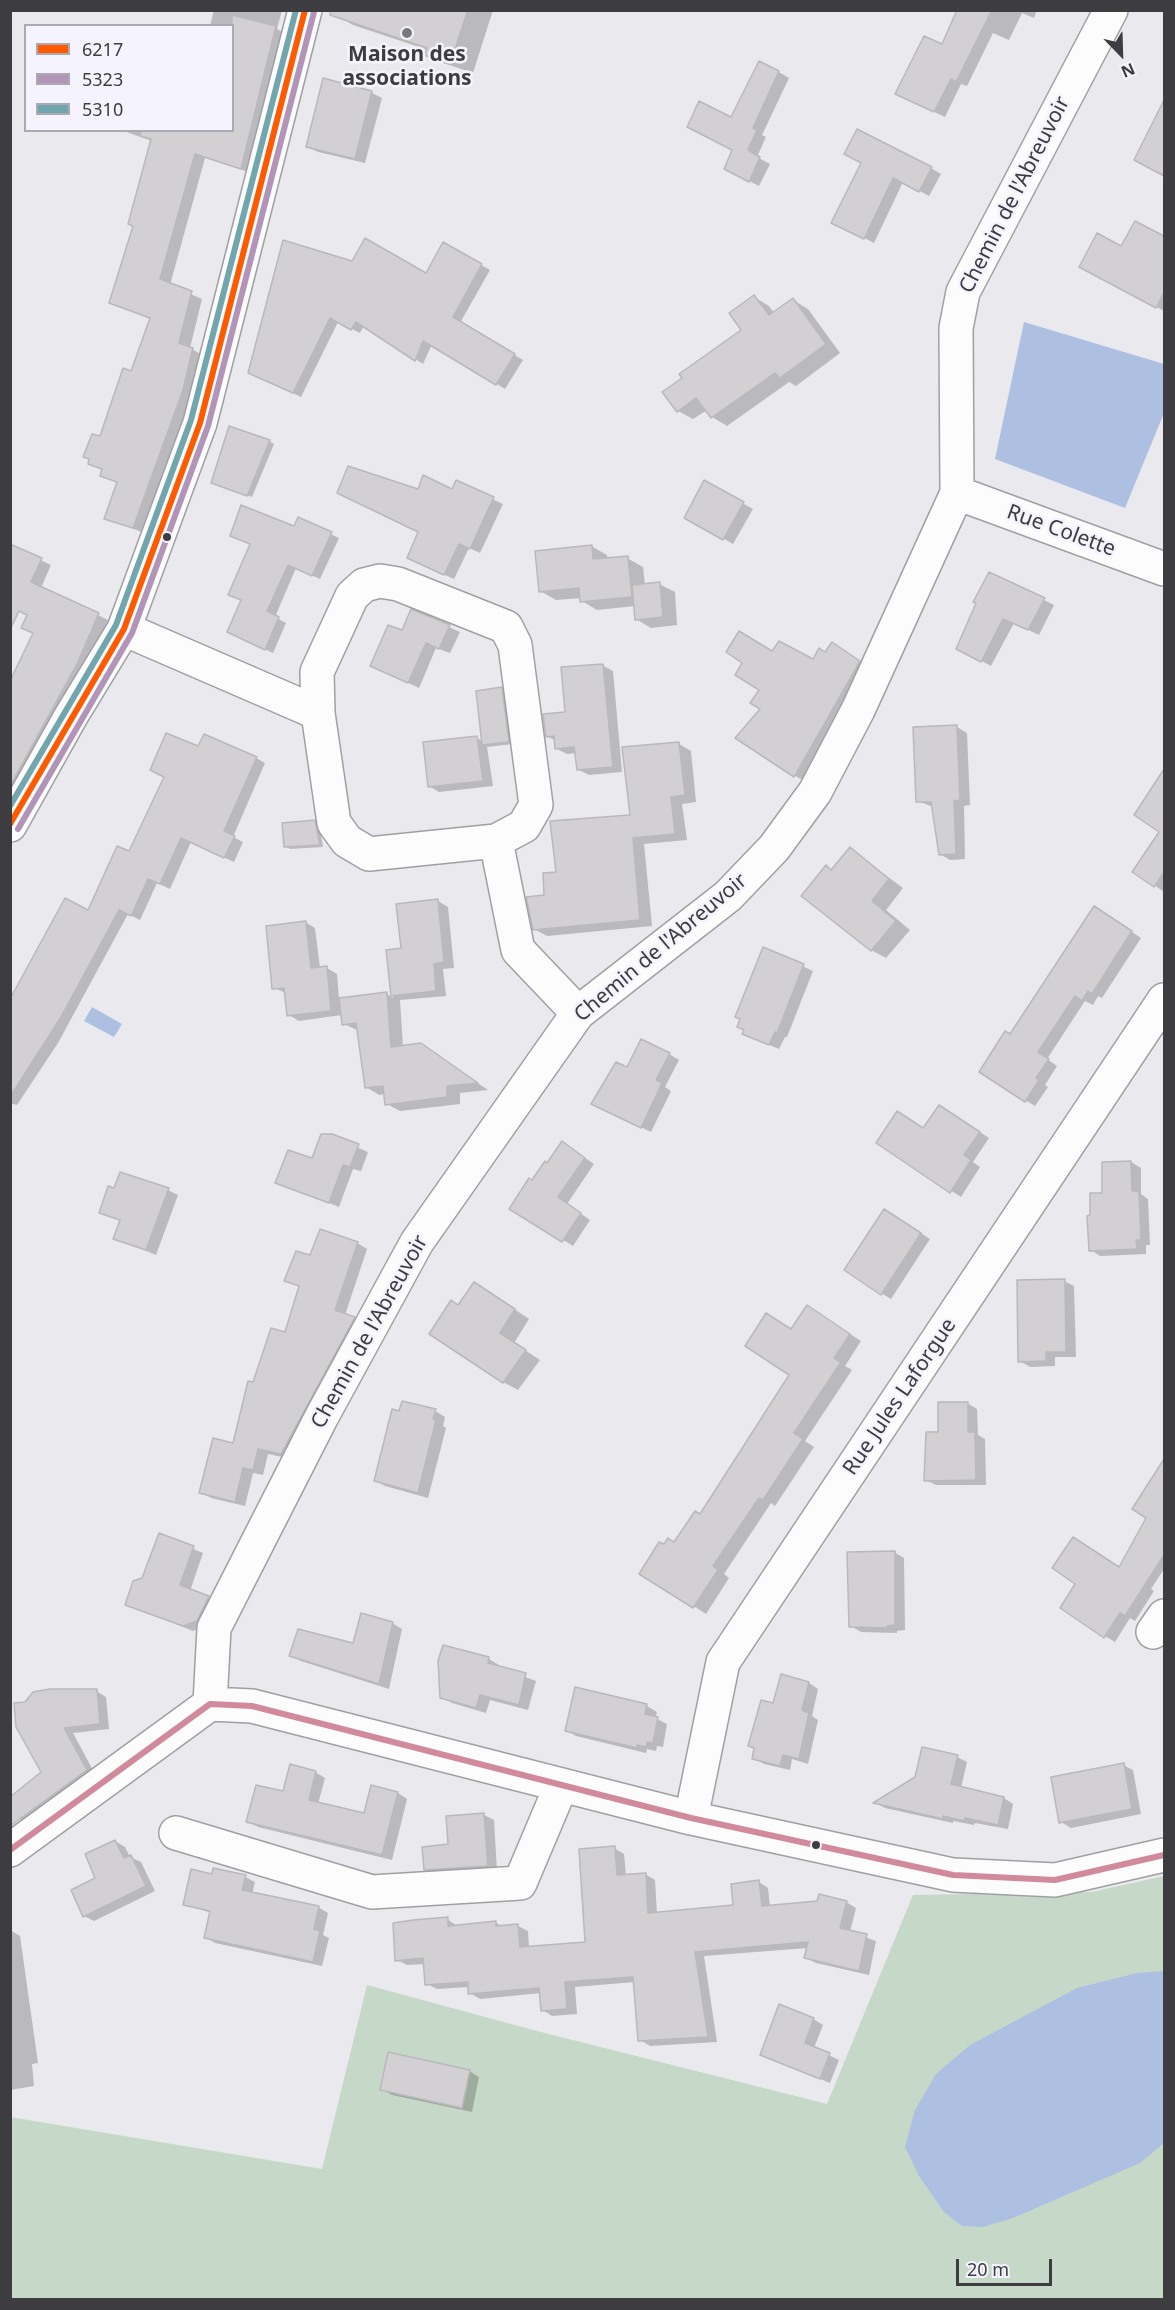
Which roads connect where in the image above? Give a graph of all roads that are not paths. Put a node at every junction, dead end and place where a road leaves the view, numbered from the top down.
1 (305, 10) edge
2 (1111, 10) edge
3 (957, 493) junction
4 (1164, 569) edge
5 (124, 629) junction
6 (318, 713) junction
7 (10, 825) edge
8 (496, 841) junction
9 (1164, 1000) edge
10 (578, 1013) junction
11 (210, 1704) junction
12 (561, 1786) junction
13 (691, 1818) junction
14 (176, 1833) dead end
15 (10, 1850) edge
16 (1164, 1855) edge

1 - 5 street
2 - 3 street, Chemin de l'Abreuvoir
3 - 4 street, Rue Colette
3 - 10 street, Chemin de l'Abreuvoir
5 - 6 street
5 - 7 street
6 - 8 street
6 - 8 street
8 - 10 street
9 - 13 street, Rue Jules Laforgue
10 - 11 street, Chemin de l'Abreuvoir
11 - 12 street
11 - 15 street
12 - 13 street
12 - 14 street
13 - 16 street

